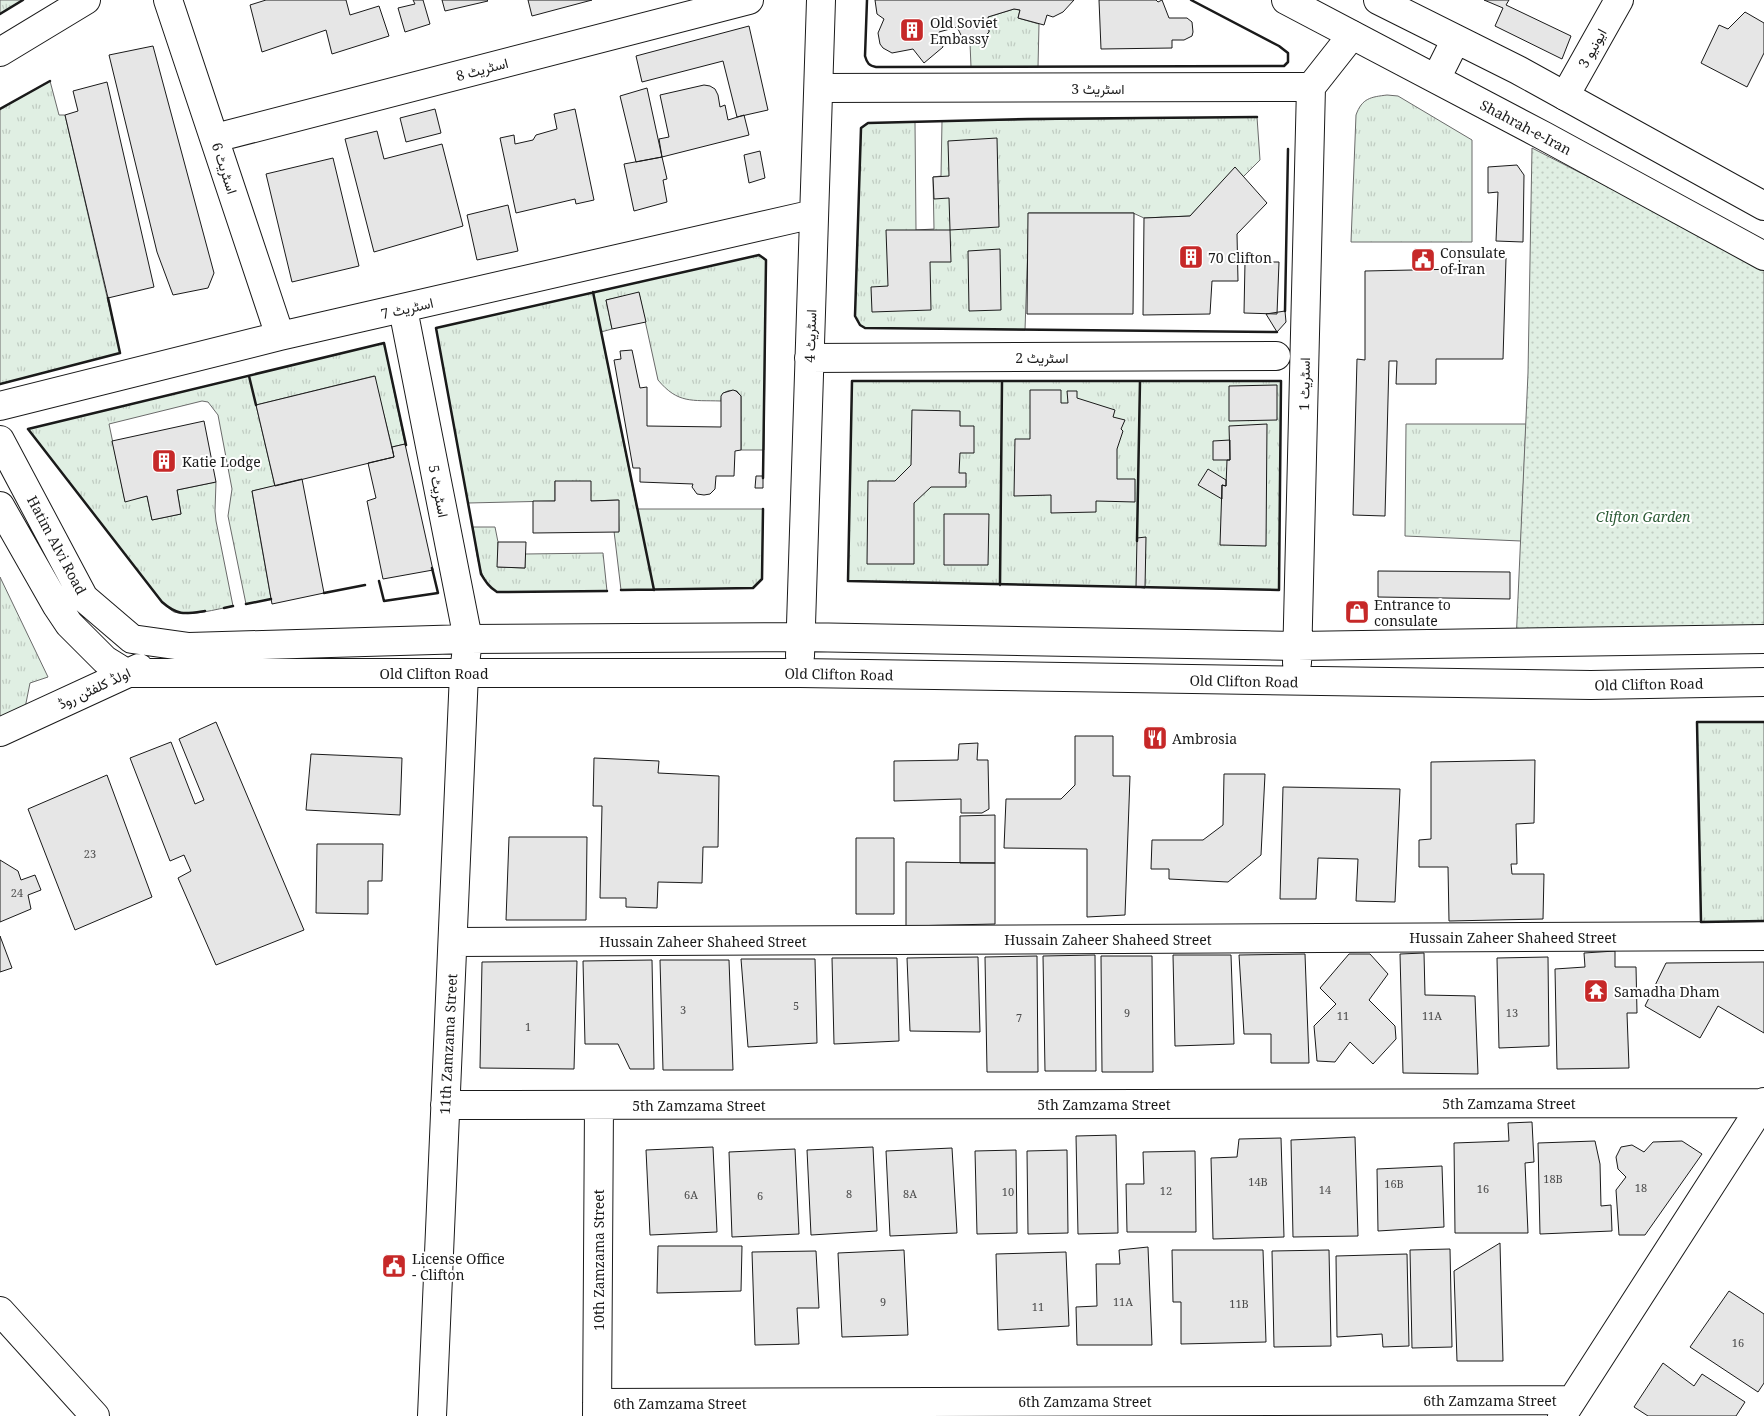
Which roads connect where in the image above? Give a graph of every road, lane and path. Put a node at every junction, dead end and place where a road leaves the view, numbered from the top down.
1 (86, 0) edge
2 (168, 0) edge
3 (749, 0) edge
4 (821, 0) edge
5 (1286, 0) edge
6 (1378, 0) edge
7 (1619, 0) edge
8 (1352, 35) junction
9 (1456, 39) junction
10 (0, 52) edge
11 (1436, 79) junction
12 (1311, 87) junction
13 (819, 88) junction
14 (1565, 96) junction
15 (215, 138) junction
16 (1764, 206) edge
17 (814, 214) junction
18 (1764, 256) edge
19 (403, 309) junction
20 (280, 336) junction
21 (1276, 356) dead end
22 (809, 358) junction
23 (0, 406) edge
24 (0, 440) edge
25 (0, 506) edge
26 (801, 637) junction
27 (468, 639) junction
28 (1764, 639) edge
29 (1297, 646) junction
30 (189, 647) junction
31 (126, 673) junction
32 (464, 673) junction
33 (800, 673) junction
34 (1297, 682) junction
35 (1764, 682) edge
36 (0, 732) edge
37 (1764, 936) edge
38 (452, 942) junction
39 (1763, 1102) edge
40 (446, 1105) junction
41 (599, 1105) junction
42 (0, 1311) edge
43 (1567, 1408) edge
44 (597, 1410) edge
45 (95, 1416) edge
46 (432, 1416) edge

1 - 10 street
2 - 15 street, اسٹریٹ 6
3 - 15 street, اسٹریٹ 8
4 - 13 street, اسٹریٹ 4
5 - 8 street, Shahrah-e-Iran
6 - 9 street
7 - 14 street, ایونیو 3
8 - 11 street, Shahrah-e-Iran
8 - 12 street
9 - 11 street
9 - 14 street
11 - 18 street, Shahrah-e-Iran
12 - 13 street, اسٹریٹ 3
12 - 29 street, اسٹریٹ 1
13 - 17 street, اسٹریٹ 4
14 - 16 street
15 - 20 street, اسٹریٹ 6
17 - 19 street, اسٹریٹ 7
17 - 22 street, اسٹریٹ 4
19 - 20 street, اسٹریٹ 7
19 - 27 street, اسٹریٹ 5
20 - 23 street, اسٹریٹ 7
21 - 22 street, اسٹریٹ 2
22 - 26 street, اسٹریٹ 4
24 - 30 street, Hatim Alvi Road
25 - 31 street
26 - 27 street
26 - 29 street
26 - 33 street, اسٹریٹ 4
27 - 30 street
27 - 32 street, اسٹریٹ 5
28 - 29 street
29 - 34 street, اسٹریٹ 1
30 - 31 street, اولڈ کلفٹن روڈ
31 - 32 street, Old Clifton Road
31 - 36 street, اولڈ کلفٹن روڈ
32 - 33 street, Old Clifton Road
32 - 38 street, 11th Zamzama Street
33 - 34 street, Old Clifton Road
34 - 35 street, Old Clifton Road
37 - 38 street, Hussain Zaheer Shaheed Street
38 - 40 street, 11th Zamzama Street
39 - 41 street, 5th Zamzama Street
39 - 43 street
40 - 41 street, 5th Zamzama Street
40 - 46 street, 11th Zamzama Street
41 - 44 street, 10th Zamzama Street
42 - 45 street
43 - 44 street, 6th Zamzama Street

